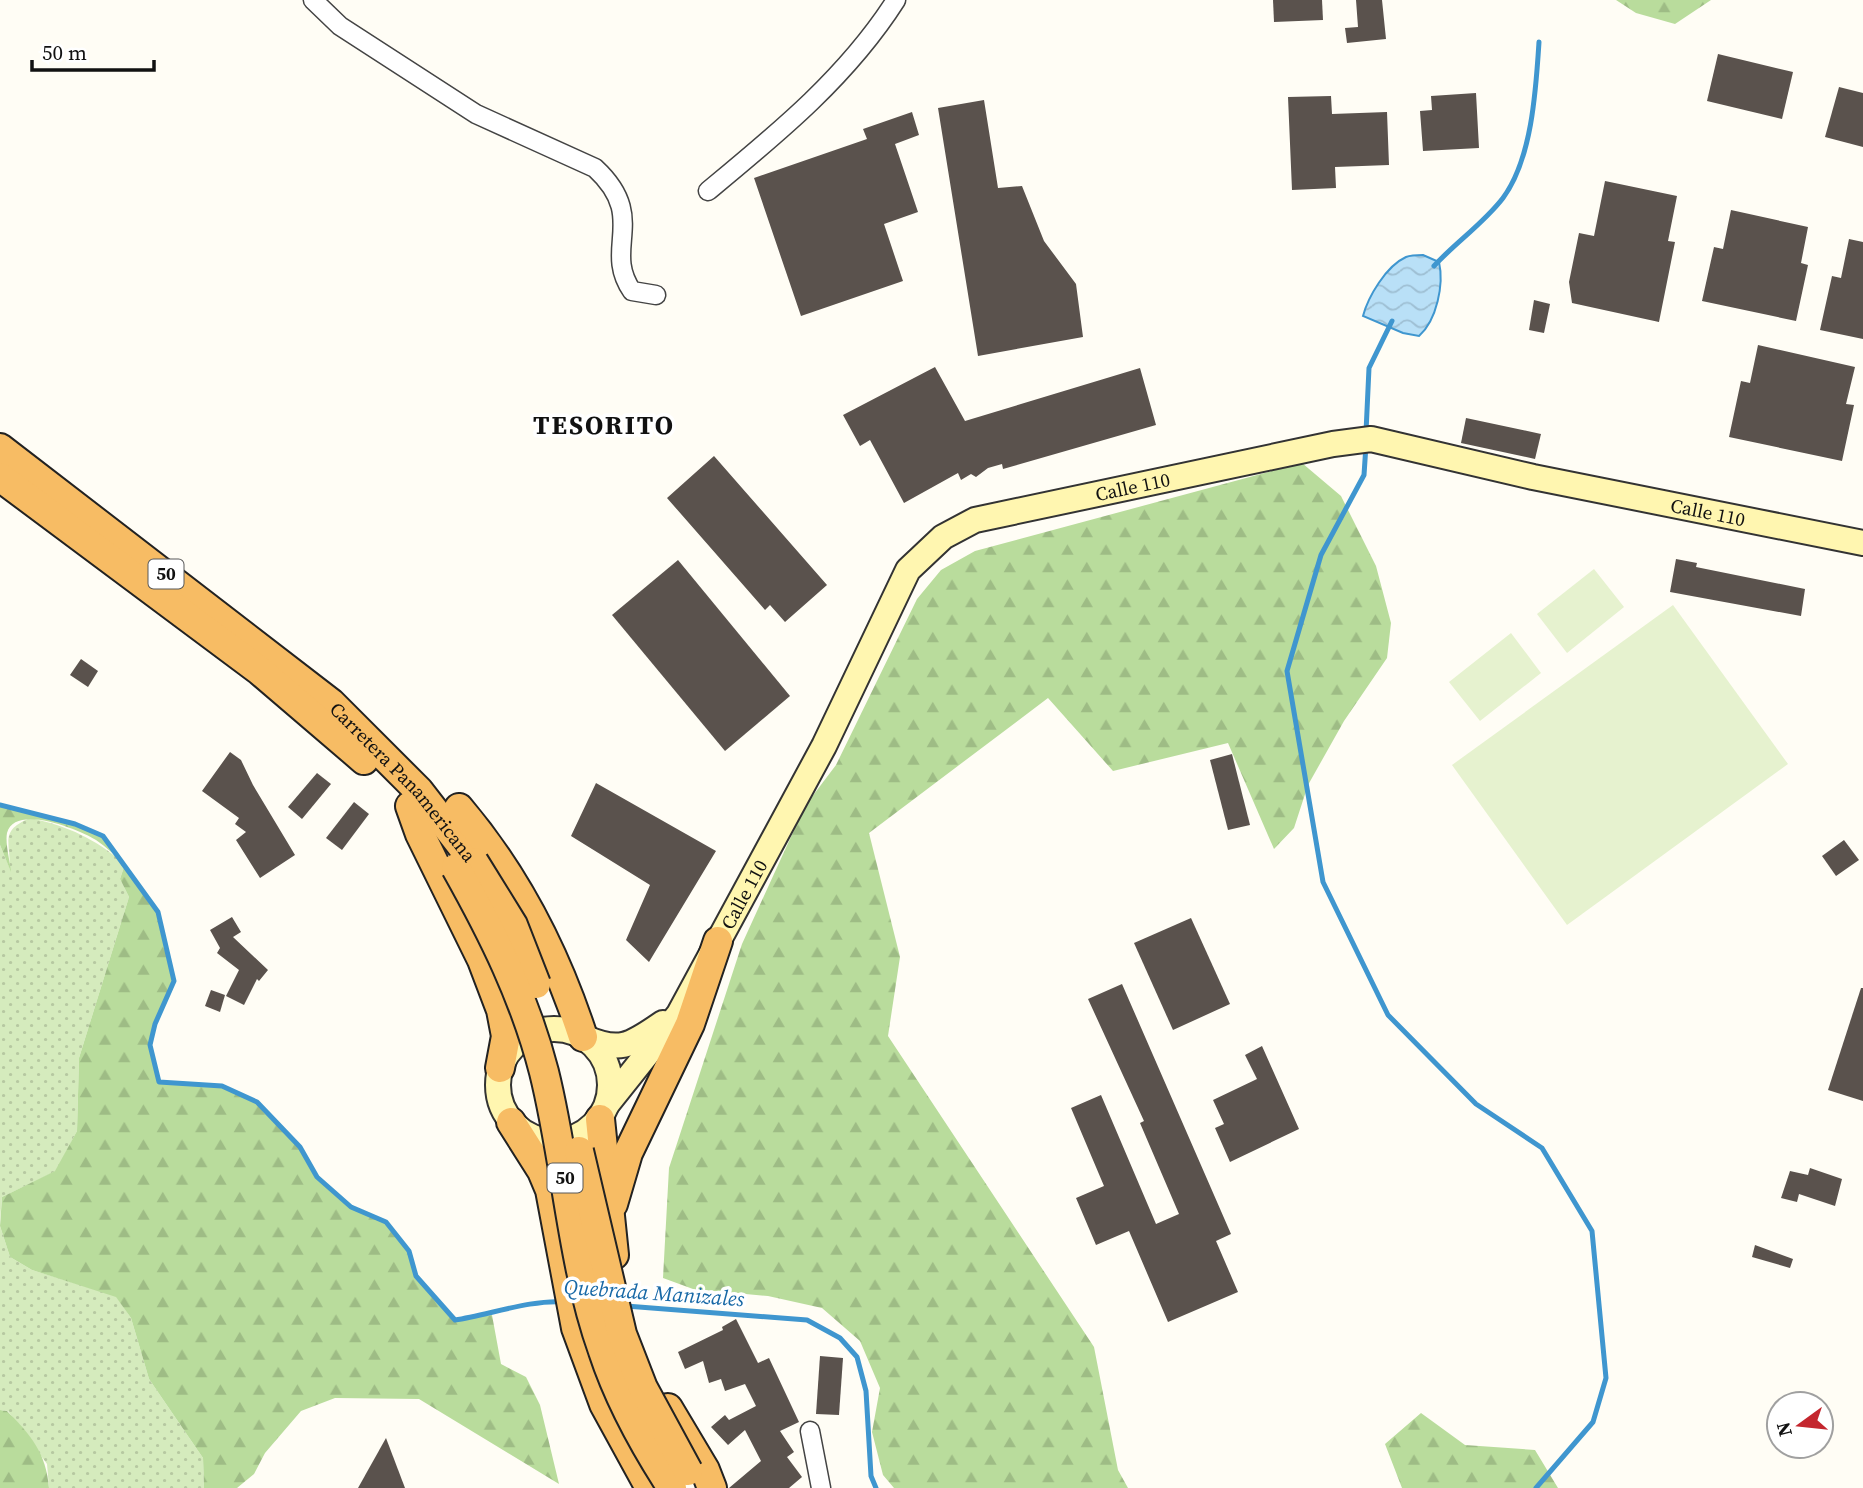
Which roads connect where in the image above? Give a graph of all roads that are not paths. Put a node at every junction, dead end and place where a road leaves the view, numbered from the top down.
1 (313, 0) edge
2 (896, 0) edge
3 (708, 191) dead end
4 (656, 295) dead end
5 (0, 448) edge
6 (0, 477) edge
7 (1863, 543) edge
8 (366, 737) junction
9 (410, 806) junction
10 (465, 865) junction
11 (718, 941) junction
12 (679, 1014) junction
13 (584, 1037) junction
14 (500, 1068) junction
15 (604, 1111) junction
16 (512, 1122) junction
17 (609, 1217) junction
18 (810, 1431) dead end
19 (686, 1482) edge
20 (650, 1488) edge
21 (712, 1488) edge
22 (821, 1488) edge

1 - 4 street
2 - 3 street
5 - 8 highway, Carretera Panamericana / 50
6 - 9 highway, Carretera Panamericana / 50
7 - 11 main road, Calle 110
8 - 10 highway, Carretera Panamericana / 50
8 - 13 highway
9 - 10 highway, Carretera Panamericana / 50
9 - 14 highway
10 - 19 highway, Carretera Panamericana / 50, bridge
11 - 12 main road, Calle 110
11 - 17 highway
12 - 13 main road
12 - 15 main road, Calle 110
13 - 14 main road
13 - 15 main road
14 - 16 main road
15 - 16 main road
15 - 17 highway
16 - 20 highway
17 - 21 highway
18 - 22 street

